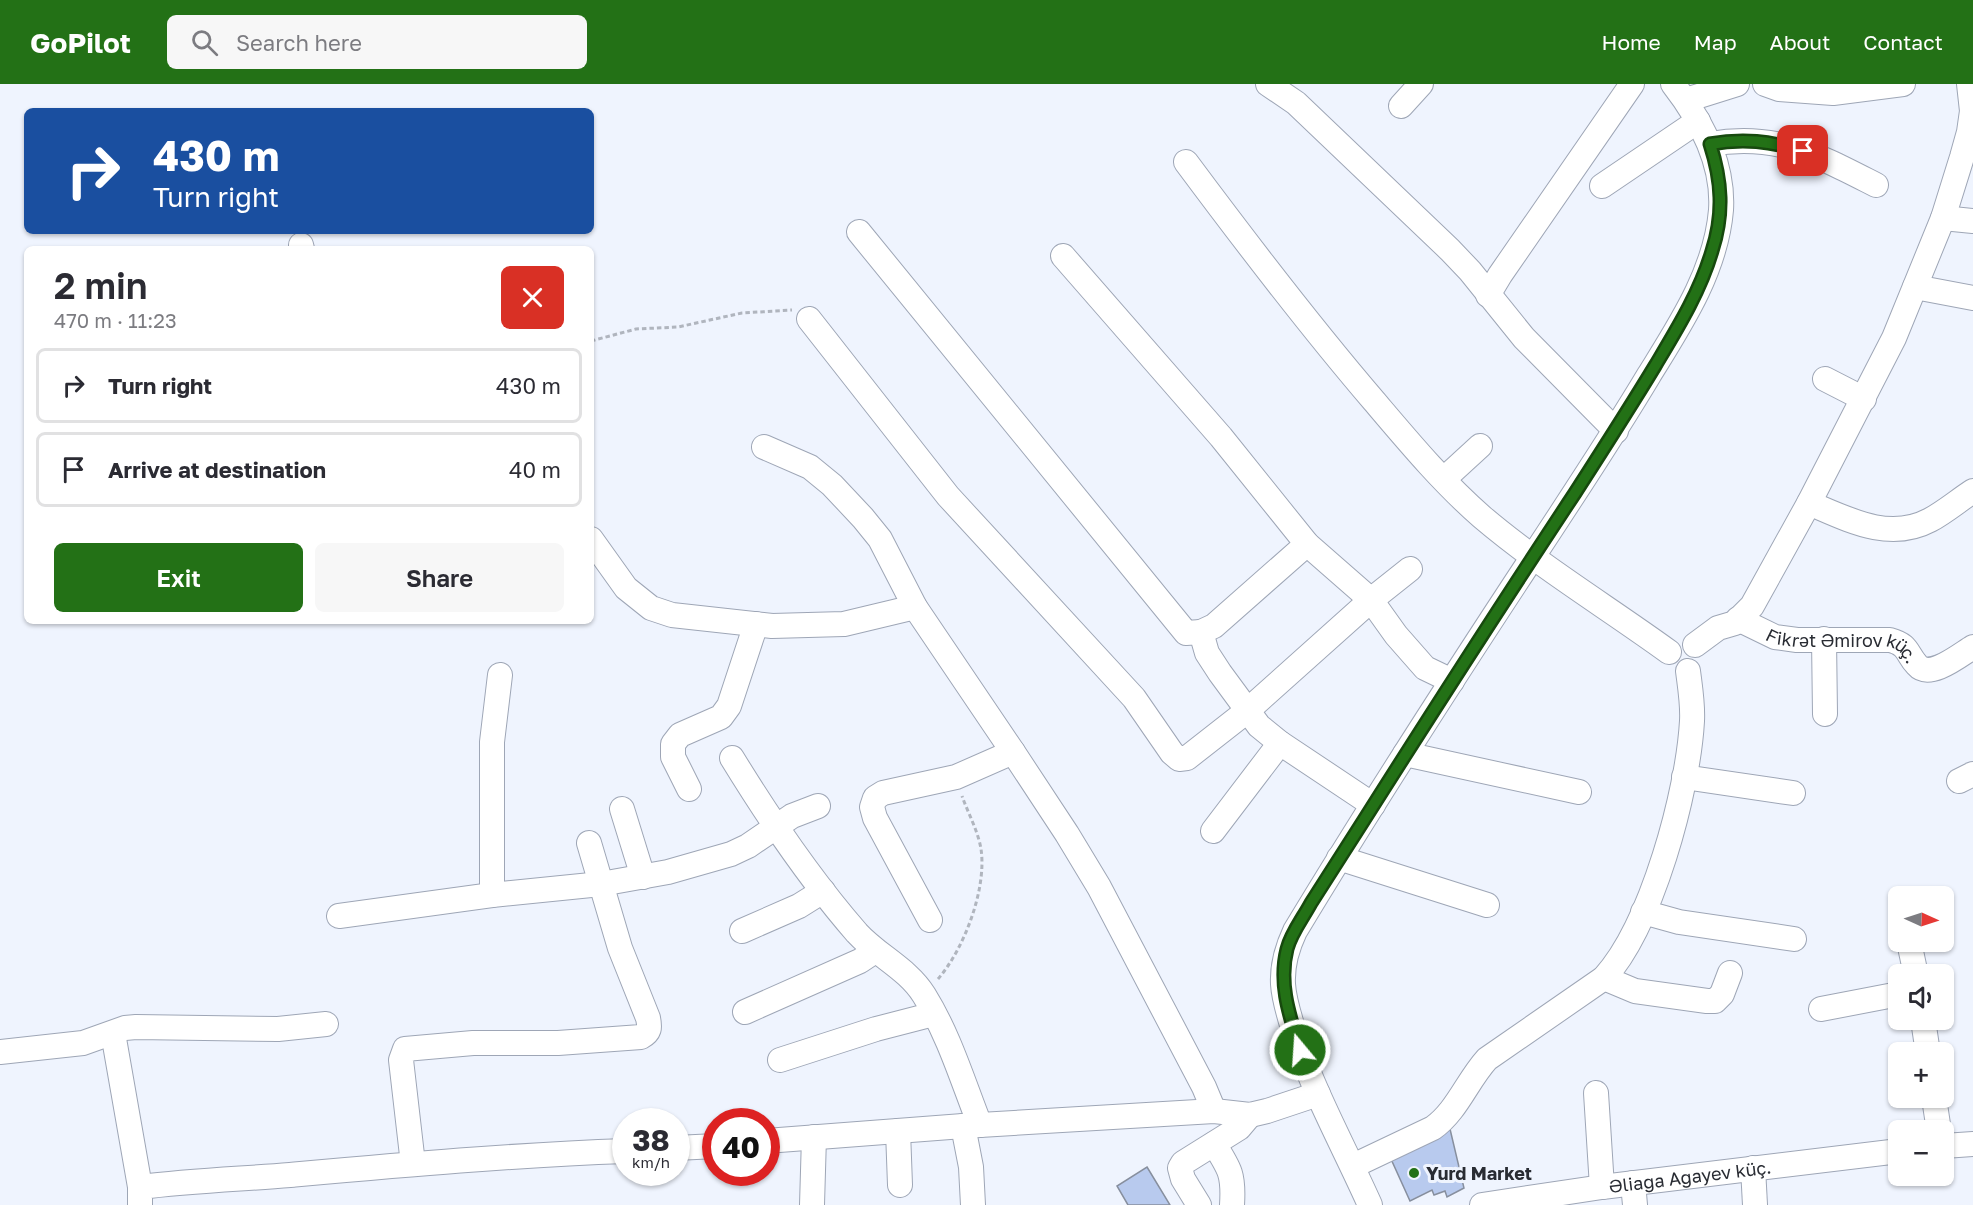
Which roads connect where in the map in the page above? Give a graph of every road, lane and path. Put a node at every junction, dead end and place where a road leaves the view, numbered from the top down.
1 (1268, 84) edge
2 (1421, 84) edge
3 (1632, 84) edge
4 (1737, 84) edge
5 (1765, 84) edge
6 (1903, 84) edge
7 (1969, 84) edge
8 (1686, 102) edge
9 (1401, 106) dead end
10 (1971, 132) edge
11 (1710, 144) junction
12 (1186, 162) dead end
13 (1876, 185) dead end
14 (1602, 186) dead end
15 (1943, 218) junction
16 (1973, 221) edge
17 (860, 232) dead end
18 (1063, 256) dead end
19 (1915, 287) junction
20 (1488, 295) junction
21 (1973, 298) edge
22 (809, 319) joint
23 (594, 340) edge
24 (1825, 379) dead end
25 (1864, 399) junction
26 (1616, 431) junction
27 (1480, 446) dead end
28 (764, 447) dead end
29 (1444, 479) junction
30 (1973, 491) edge
31 (1809, 503) junction
32 (594, 543) edge
33 (1307, 544) junction
34 (1532, 558) junction
35 (1410, 569) dead end
36 (1371, 600) junction
37 (915, 607) junction
38 (1738, 619) junction
39 (756, 624) junction
40 (1201, 632) junction
41 (1824, 639) junction
42 (1695, 645) junction
43 (1973, 647) edge
44 (1670, 652) junction
45 (1688, 671) junction
46 (500, 675) dead end
47 (1452, 681) junction
48 (1247, 711) junction
49 (1825, 714) dead end
50 (1280, 743) junction
51 (1013, 752) junction
52 (1405, 754) junction
53 (732, 758) dead end
54 (956, 777) junction
55 (1684, 777) junction
56 (690, 789) dead end
57 (1579, 792) dead end
58 (1793, 793) dead end
59 (1373, 805) junction
60 (818, 806) dead end
61 (622, 809) dead end
62 (774, 827) junction
63 (1214, 831) dead end
64 (589, 843) dead end
65 (1339, 858) junction
66 (643, 877) junction
67 (601, 884) junction
68 (823, 891) junction
69 (492, 895) junction
70 (1487, 905) dead end
71 (1643, 912) junction
72 (339, 916) dead end
73 (930, 920) dead end
74 (742, 931) dead end
75 (1794, 939) dead end
76 (875, 951) junction
77 (1730, 974) dead end
78 (1604, 978) junction
79 (923, 993) junction
80 (1888, 996) edge
81 (1821, 1009) dead end
82 (745, 1011) dead end
83 (934, 1014) junction
84 (326, 1024) dead end
85 (113, 1033) junction
86 (0, 1052) edge
87 (780, 1060) dead end
88 (1596, 1093) dead end
89 (1318, 1094) junction
90 (1214, 1111) junction
91 (1250, 1115) junction
92 (972, 1126) junction
93 (898, 1131) junction
94 (814, 1137) junction
95 (780, 1140) edge
96 (1214, 1144) junction
97 (1973, 1144) edge
98 (1954, 1145) edge
99 (612, 1152) edge
100 (1888, 1152) edge
101 (413, 1164) junction
102 (1353, 1166) junction
103 (1753, 1168) junction
104 (900, 1185) dead end
105 (1602, 1187) junction
106 (1634, 1194) edge
107 (140, 1196) edge
108 (1512, 1203) edge
109 (812, 1205) edge
110 (974, 1205) edge
111 (1199, 1205) edge
112 (1232, 1205) edge
113 (1370, 1205) edge
114 (1482, 1205) edge
115 (1755, 1205) edge

1 - 20 street
2 - 9 street
3 - 20 street
4 - 8 street
5 - 6 street
7 - 10 street
8 - 11 street
8 - 14 street
10 - 15 street
11 - 13 street
11 - 26 street
12 - 29 street
15 - 16 street
15 - 19 street
17 - 40 street
18 - 33 street
19 - 21 street
19 - 25 street
20 - 26 street
22 - 23 path
22 - 48 street
24 - 25 street
25 - 31 street
26 - 34 street
27 - 29 street
28 - 37 street
29 - 34 street
30 - 31 street
31 - 38 street
32 - 39 street
33 - 36 street
33 - 40 street
34 - 44 street
34 - 47 street
35 - 36 street
36 - 47 street
36 - 48 street
37 - 39 street
37 - 51 street
38 - 41 street, Fikrət Əmirov küç.
38 - 42 street
39 - 56 street
40 - 48 street
41 - 43 street, Fikrət Əmirov küç.
41 - 49 street
42 - 44 street
42 - 45 street
44 - 45 street
45 - 55 street
46 - 69 street
47 - 52 street
48 - 50 street
50 - 59 street
50 - 63 street
51 - 54 street
51 - 90 street
52 - 57 street
52 - 59 street
53 - 62 street
54 - 73 street
54 - 79 path
55 - 58 street
55 - 71 street
59 - 65 street
60 - 62 street
61 - 66 street
62 - 66 street
62 - 68 street
64 - 67 street
65 - 70 street
65 - 89 street
66 - 67 street
67 - 69 street
67 - 101 street
68 - 74 street
68 - 76 street
69 - 72 street
71 - 75 street
71 - 78 street
76 - 79 street
76 - 82 street
77 - 78 street
78 - 102 street
79 - 83 street
80 - 81 street
83 - 87 street
83 - 92 street
84 - 85 street
85 - 86 street
85 - 107 street
88 - 105 street
89 - 91 street
89 - 102 street
90 - 91 street
90 - 92 street
91 - 96 street
92 - 93 street
92 - 110 street
93 - 94 street
93 - 104 street
94 - 95 street
94 - 109 street
96 - 111 street
96 - 112 street
97 - 98 street
99 - 101 street
100 - 103 street, Əliağa Ağayev küç.
101 - 107 street
102 - 113 street
103 - 106 street, Əliağa Ağayev küç.
103 - 115 street
105 - 106 street, Əliağa Ağayev küç.
105 - 108 street, Əliağa Ağayev küç.
108 - 114 street, Əliağa Ağayev küç.

